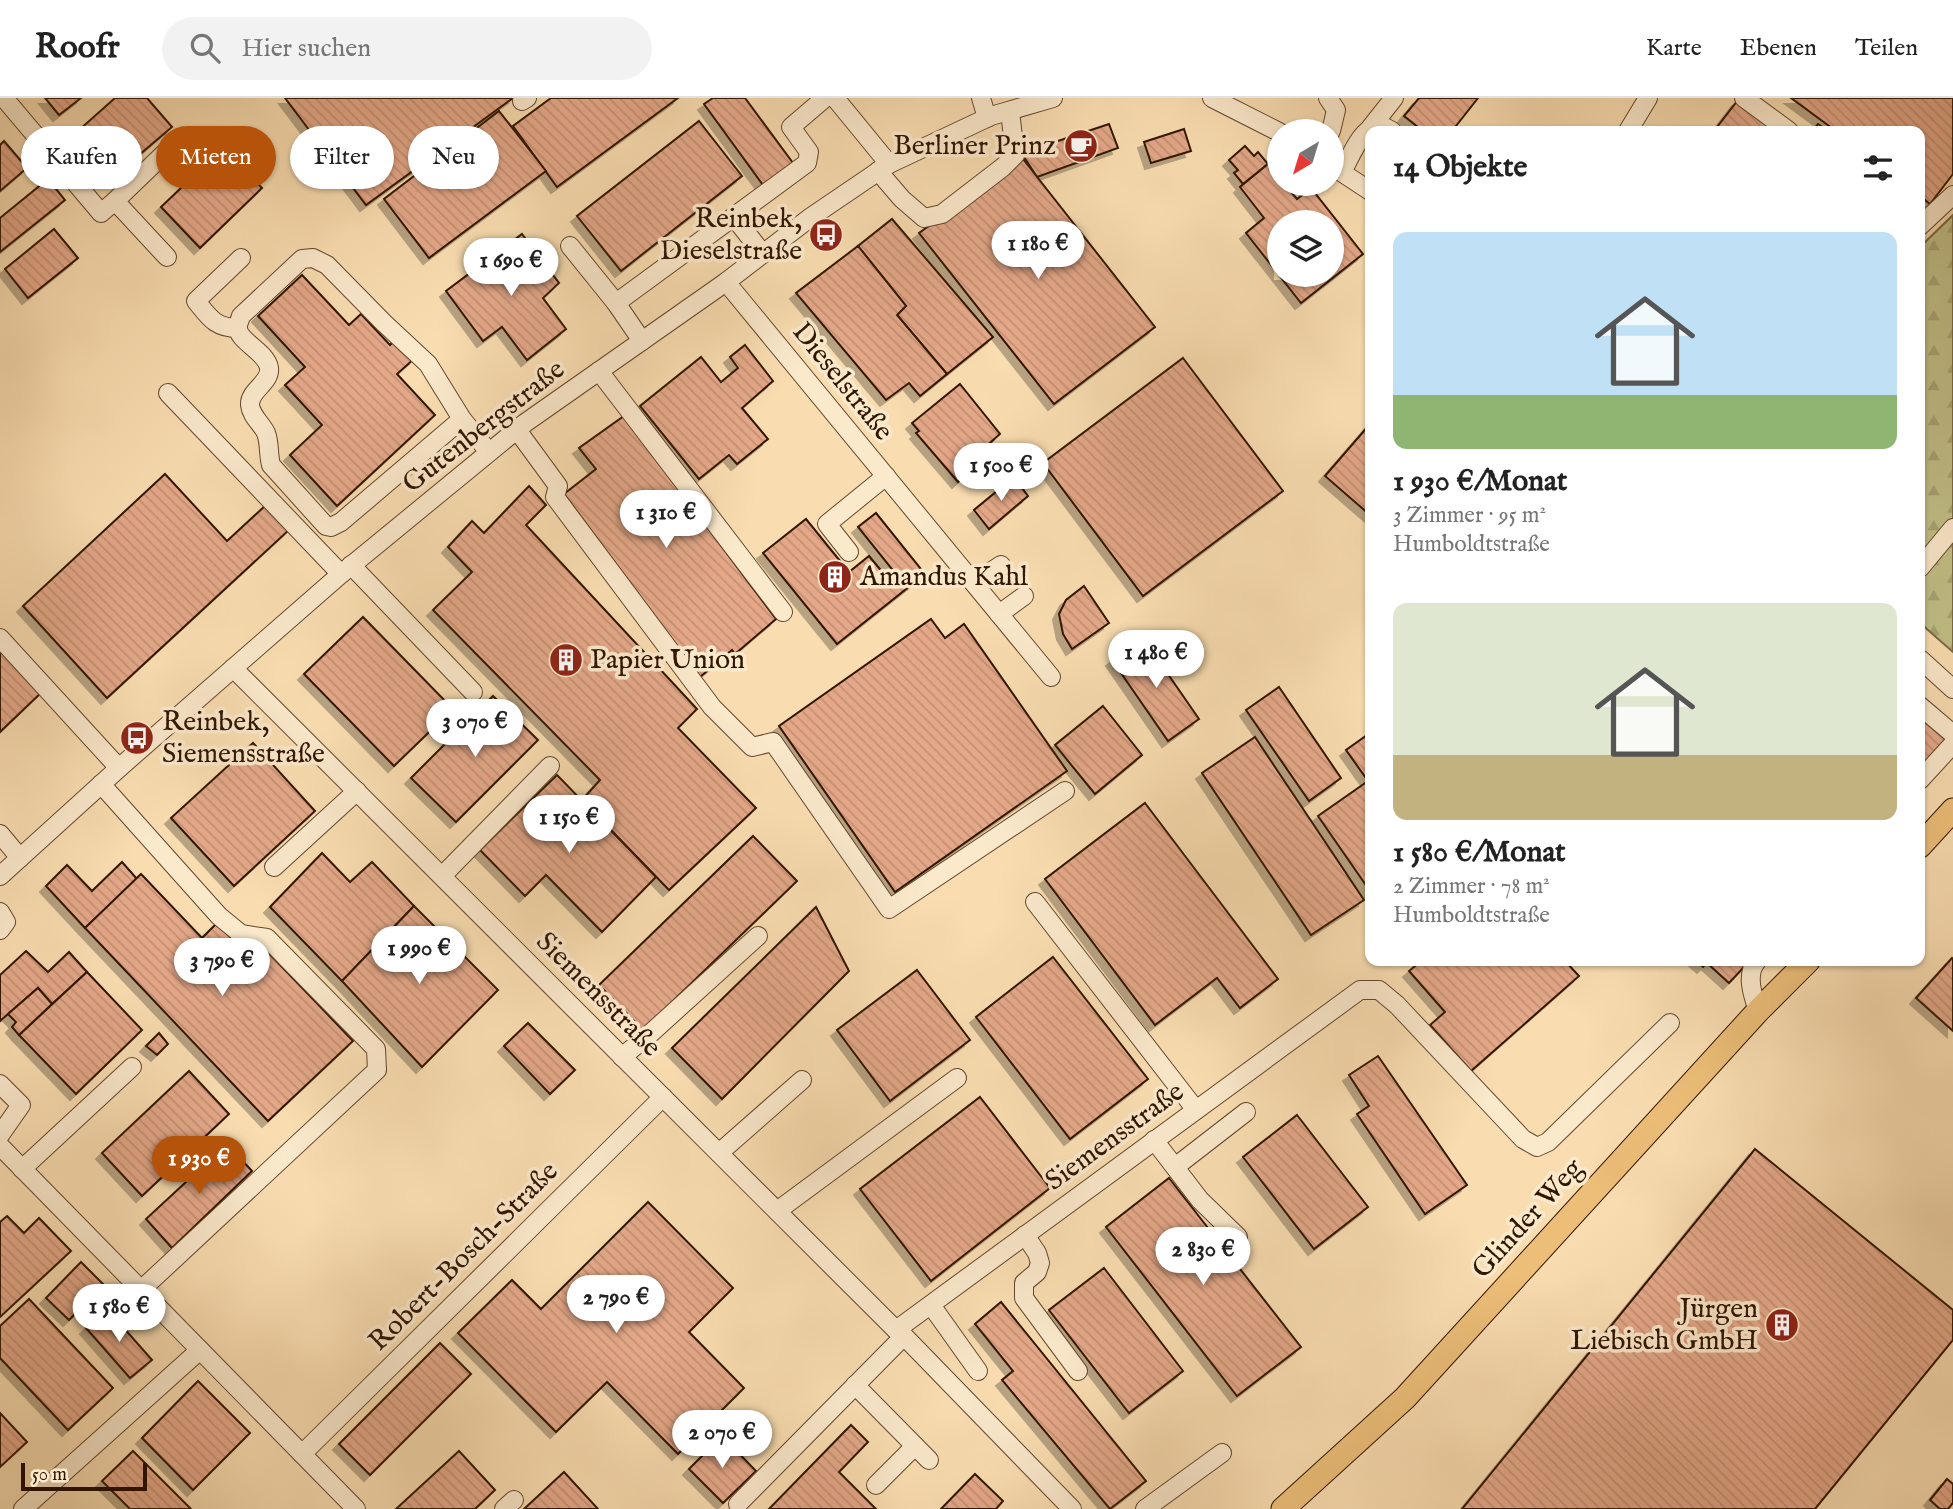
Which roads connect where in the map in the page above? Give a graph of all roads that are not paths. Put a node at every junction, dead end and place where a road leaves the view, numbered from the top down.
1 (825, 98) edge
2 (835, 98) edge
3 (981, 98) edge
4 (1053, 98) edge
5 (1212, 98) edge
6 (1328, 98) edge
7 (1394, 98) edge
8 (1648, 98) edge
9 (1744, 98) edge
10 (1241, 104) edge
11 (6, 109) edge
12 (1010, 111) junction
13 (987, 118) junction
14 (1334, 119) edge
15 (1267, 123) edge
16 (1372, 126) edge
17 (1631, 126) edge
18 (1782, 126) edge
19 (1365, 134) edge
20 (1344, 160) edge
21 (156, 162) edge
22 (884, 167) junction
23 (1344, 174) edge
24 (1365, 188) edge
25 (1953, 195) edge
26 (115, 201) junction
27 (734, 217) junction
28 (1925, 221) edge
29 (570, 246) dead end
30 (763, 254) junction
31 (167, 257) dead end
32 (241, 258) dead end
33 (726, 282) junction
34 (616, 303) junction
35 (238, 328) junction
36 (642, 341) junction
37 (599, 371) junction
38 (168, 393) dead end
39 (463, 419) junction
40 (517, 430) junction
41 (489, 452) junction
42 (886, 476) junction
43 (1953, 528) edge
44 (849, 552) dead end
45 (1925, 562) edge
46 (1001, 565) dead end
47 (346, 570) junction
48 (974, 583) junction
49 (1024, 596) dead end
50 (783, 612) dead end
51 (999, 614) junction
52 (0, 638) edge
53 (1925, 664) edge
54 (233, 668) junction
55 (1051, 677) dead end
56 (1953, 689) edge
57 (472, 692) dead end
58 (1925, 710) edge
59 (1953, 734) edge
60 (1953, 744) edge
61 (550, 766) dead end
62 (119, 768) junction
63 (1925, 775) edge
64 (101, 784) junction
65 (357, 791) junction
66 (1065, 791) dead end
67 (1953, 810) edge
68 (0, 834) edge
69 (1925, 841) edge
70 (20, 858) junction
71 (274, 867) dead end
72 (0, 876) edge
73 (442, 876) junction
74 (1035, 902) dead end
75 (0, 912) edge
76 (0, 930) edge
77 (758, 936) dead end
78 (1753, 966) edge
79 (1803, 966) edge
80 (1758, 1011) junction
81 (1670, 1023) dead end
82 (622, 1056) junction
83 (132, 1067) dead end
84 (957, 1078) dead end
85 (802, 1080) dead end
86 (0, 1084) edge
87 (663, 1097) junction
88 (1196, 1110) junction
89 (1246, 1112) dead end
90 (0, 1135) edge
91 (1154, 1140) junction
92 (0, 1146) edge
93 (719, 1153) junction
94 (1175, 1167) junction
95 (22, 1169) junction
96 (777, 1212) junction
97 (1026, 1235) junction
98 (1238, 1237) dead end
99 (141, 1290) junction
100 (931, 1305) junction
101 (900, 1333) junction
102 (200, 1350) junction
103 (978, 1371) dead end
104 (1078, 1371) dead end
105 (855, 1385) junction
106 (915, 1446) junction
107 (1222, 1453) dead end
108 (302, 1454) junction
109 (929, 1460) dead end
110 (876, 1485) dead end
111 (737, 1504) dead end
112 (1068, 1504) edge
113 (23, 1509) edge
114 (356, 1509) edge
115 (1144, 1509) edge
116 (1283, 1509) edge

1 - 27 street
2 - 22 street
3 - 13 street
4 - 12 street, Gutenbergstraße
5 - 10 street
6 - 14 street
7 - 16 street
8 - 17 street
9 - 18 street
10 - 15 street
11 - 26 street
12 - 13 street, Gutenbergstraße
12 - 22 street
13 - 22 street, Gutenbergstraße
19 - 20 street
21 - 26 street
22 - 30 street, Gutenbergstraße
23 - 24 street
25 - 28 street
26 - 31 street
27 - 30 street
27 - 34 street
29 - 34 street
30 - 33 street, Gutenbergstraße
32 - 35 street
33 - 36 street, Gutenbergstraße
33 - 42 street, Dieselstraße
34 - 36 street
35 - 39 street
35 - 39 street
36 - 37 street, Gutenbergstraße
37 - 40 street, Gutenbergstraße
37 - 50 street
38 - 47 street
39 - 41 street
40 - 41 street, Gutenbergstraße
40 - 66 street
41 - 47 street, Gutenbergstraße
42 - 44 street
42 - 48 street, Dieselstraße
43 - 45 street
46 - 48 street
47 - 54 street, Gutenbergstraße
47 - 57 street
48 - 51 street, Dieselstraße
49 - 51 street
51 - 55 street, Dieselstraße
52 - 62 street
53 - 56 street
54 - 62 street, Gutenbergstraße
54 - 65 street, Siemensstraße
58 - 59 street
60 - 63 street
61 - 73 street
62 - 64 street, Gutenbergstraße
64 - 70 street, Gutenbergstraße
64 - 99 street
65 - 71 street
65 - 73 street, Siemensstraße
67 - 69 main road
68 - 70 street
70 - 72 street, Gutenbergstraße
73 - 82 street, Siemensstraße
74 - 88 street
75 - 76 street
77 - 82 street
78 - 80 street
79 - 80 main road, Glinder Weg
80 - 116 main road, Glinder Weg
81 - 88 street, Siemensstraße
82 - 87 street, Siemensstraße
83 - 95 street
84 - 96 street
85 - 93 street
86 - 90 street
87 - 93 street, Siemensstraße
87 - 108 street, Robert-Bosch-Straße
88 - 91 street, Siemensstraße
89 - 94 street
91 - 94 street
91 - 97 street, Siemensstraße
92 - 95 street
93 - 96 street, Siemensstraße
94 - 98 street
95 - 99 street
96 - 101 street, Siemensstraße
97 - 100 street, Siemensstraße
97 - 104 street
99 - 102 street
100 - 101 street, Siemensstraße
100 - 103 street
101 - 105 street
101 - 112 street, Siemensstraße
102 - 108 street
102 - 113 street
105 - 106 street
105 - 111 street
106 - 109 street
106 - 110 street
107 - 115 street
108 - 114 street

